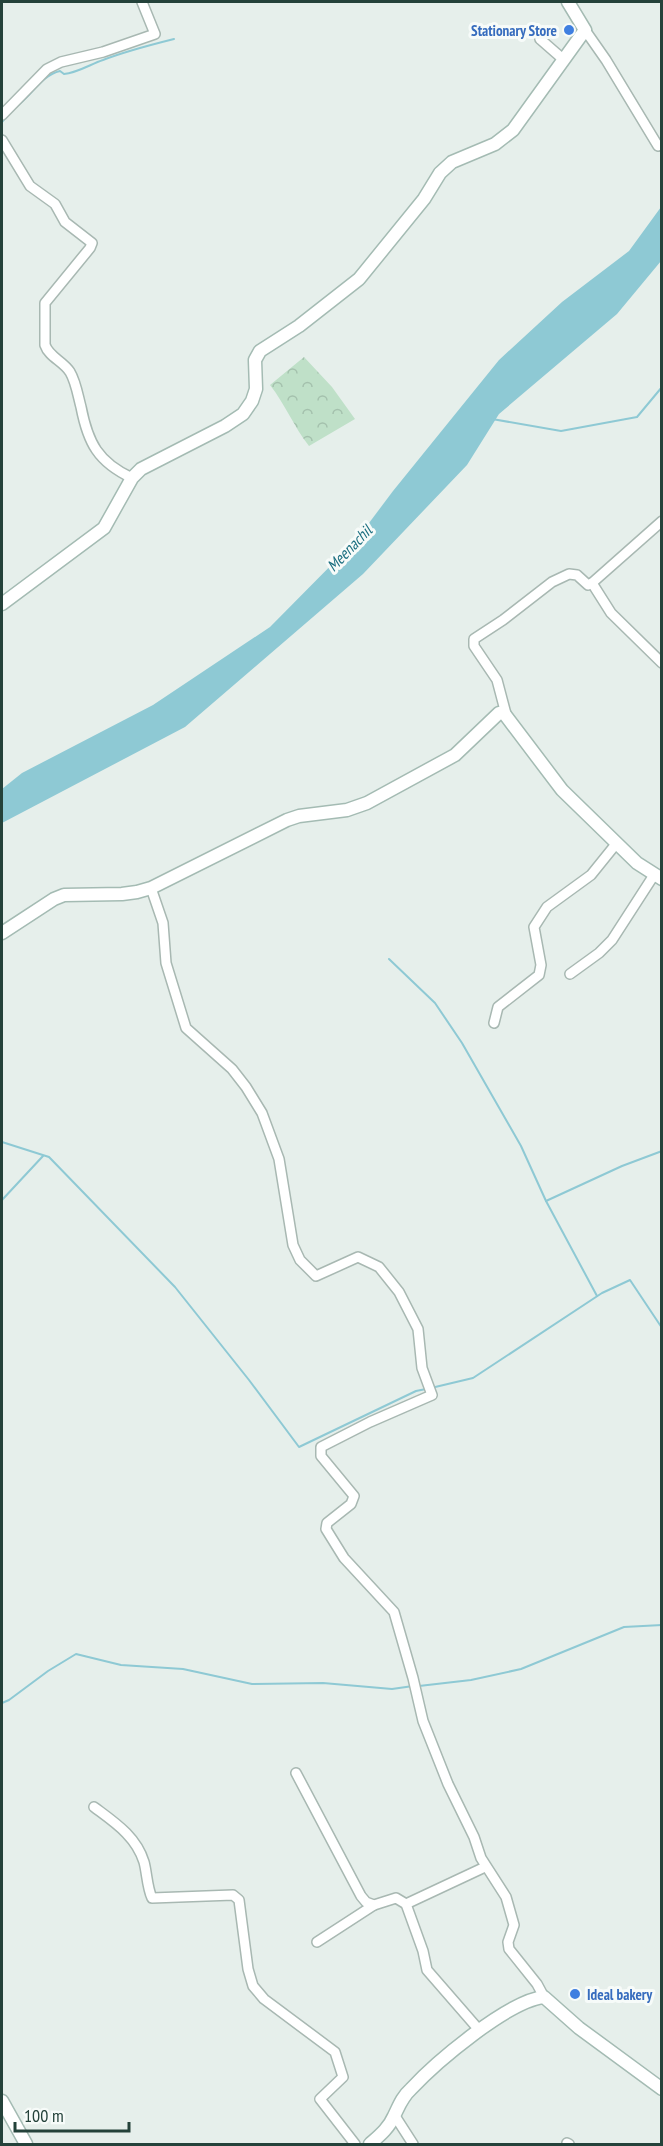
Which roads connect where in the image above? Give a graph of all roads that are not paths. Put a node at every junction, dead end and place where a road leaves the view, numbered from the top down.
1 (142, 2) edge
2 (567, 2) edge
3 (585, 30) junction
4 (540, 39) dead end
5 (564, 60) junction
6 (2, 115) edge
7 (2, 140) edge
8 (658, 146) dead end
9 (132, 478) junction
10 (662, 521) edge
11 (592, 584) junction
12 (2, 604) edge
13 (662, 663) edge
14 (506, 714) junction
15 (616, 844) junction
16 (658, 877) edge
17 (151, 888) junction
18 (2, 933) edge
19 (570, 974) dead end
20 (494, 1023) dead end
21 (297, 1773) dead end
22 (94, 1807) dead end
23 (485, 1867) junction
24 (406, 1904) junction
25 (374, 1905) junction
26 (317, 1942) dead end
27 (544, 1997) junction
28 (480, 2031) junction
29 (662, 2089) edge
30 (2, 2101) edge
31 (395, 2116) junction
32 (26, 2145) edge
33 (355, 2145) edge
34 (370, 2145) edge
35 (413, 2145) edge

1 - 6 street
2 - 3 main road
3 - 5 main road
3 - 8 street
4 - 5 street
5 - 9 main road
7 - 9 street
9 - 12 main road
10 - 11 street
11 - 13 street
11 - 14 street
14 - 15 main road
14 - 17 main road
15 - 16 main road
15 - 20 street
16 - 19 street
17 - 18 main road
17 - 23 street
21 - 25 street
22 - 33 street
23 - 24 street
23 - 27 street
24 - 25 street
24 - 28 street
25 - 26 street
27 - 28 main road
27 - 29 main road
28 - 31 main road
30 - 32 main road
31 - 34 main road
31 - 35 street

